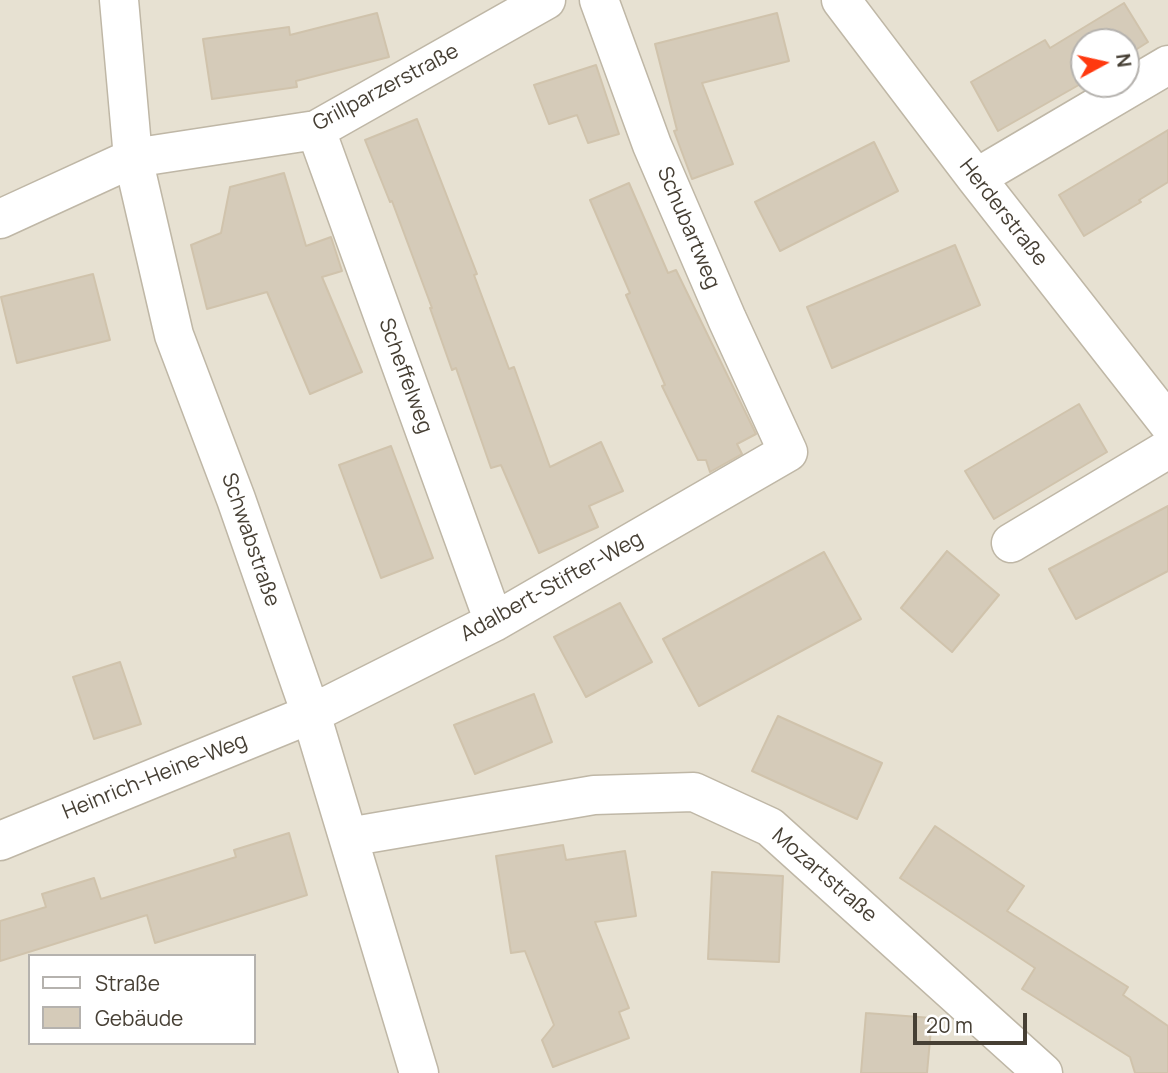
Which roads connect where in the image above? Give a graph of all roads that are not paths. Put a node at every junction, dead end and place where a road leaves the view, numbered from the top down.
1 (119, 0) edge
2 (546, 0) edge
3 (599, 0) edge
4 (841, 0) edge
5 (1168, 65) edge
6 (316, 130) junction
7 (133, 158) junction
8 (976, 178) junction
9 (0, 219) edge
10 (1168, 423) edge
11 (1168, 449) edge
12 (788, 452) joint
13 (1011, 543) dead end
14 (494, 622) junction
15 (311, 714) junction
16 (348, 837) junction
17 (0, 841) edge
18 (1030, 1069) edge
19 (419, 1073) edge

1 - 7 street, Schwabstraße
2 - 6 street, Grillparzerstraße
3 - 12 street, Schubartweg
4 - 8 street, Herderstraße
5 - 8 street
6 - 7 street, Grillparzerstraße
6 - 14 street, Scheffelweg
7 - 9 street, Grillparzerstraße
7 - 15 street, Schwabstraße
8 - 10 street, Herderstraße
11 - 13 street
12 - 14 street, Adalbert-Stifter-Weg
14 - 15 street, Adalbert-Stifter-Weg
15 - 16 street, Schwabstraße
15 - 17 street, Heinrich-Heine-Weg
16 - 18 street, Mozartstraße
16 - 19 street, Schwabstraße

